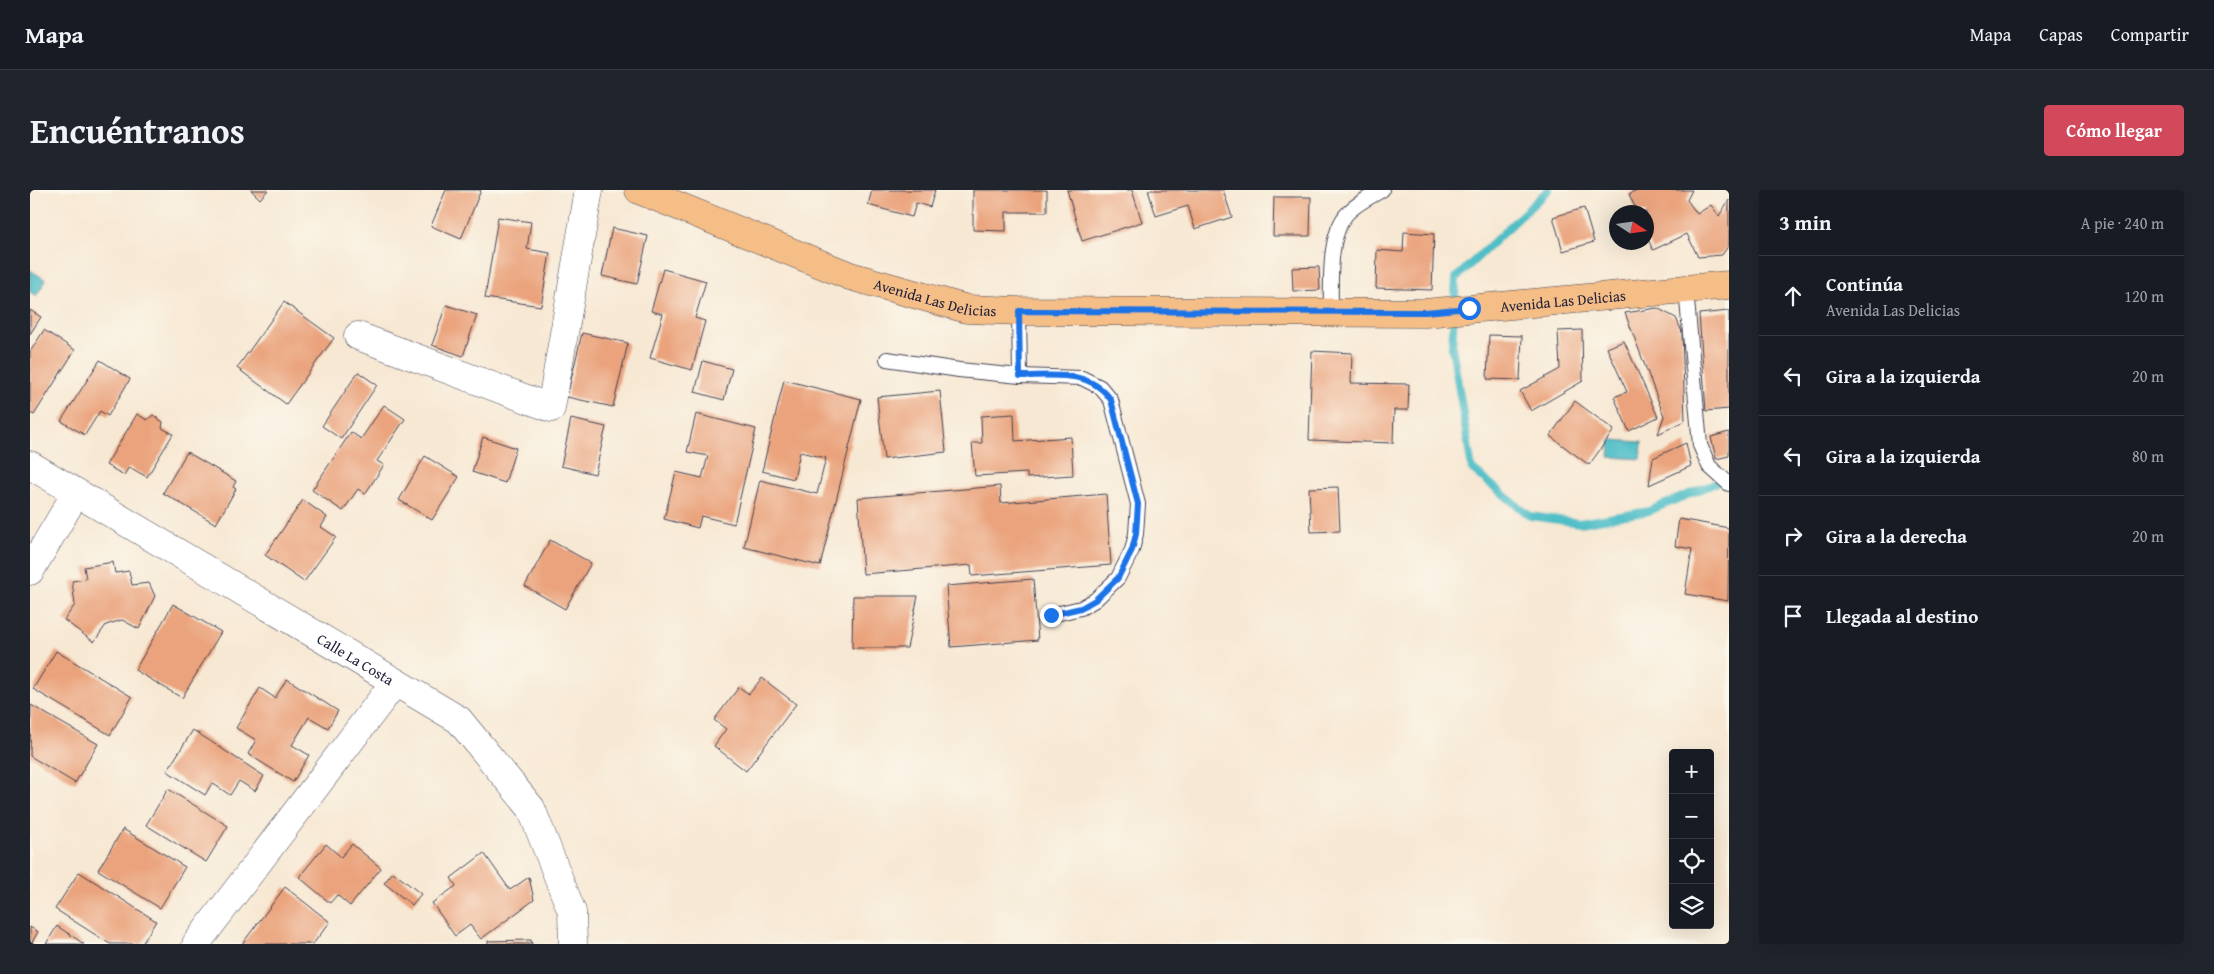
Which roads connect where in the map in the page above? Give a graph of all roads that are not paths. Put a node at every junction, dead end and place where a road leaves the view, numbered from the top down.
1 (589, 190) edge
2 (638, 190) edge
3 (1382, 190) edge
4 (1729, 285) edge
5 (1686, 289) junction
6 (1019, 311) junction
7 (1331, 312) junction
8 (358, 336) dead end
9 (887, 359) dead end
10 (1020, 376) junction
11 (30, 466) edge
12 (1729, 484) edge
13 (76, 492) junction
14 (30, 571) edge
15 (1051, 615) dead end
16 (396, 682) junction
17 (196, 944) edge
18 (573, 944) edge

1 - 8 street
2 - 6 main road, Avenida Las Delicias
3 - 7 lane
4 - 5 main road, Avenida Las Delicias
5 - 7 main road, Avenida Las Delicias
5 - 12 lane
6 - 7 main road, Avenida Las Delicias
6 - 10 lane
9 - 10 lane
10 - 15 lane
11 - 13 street, Calle La Costa
13 - 14 street
13 - 16 street, Calle La Costa
16 - 17 street
16 - 18 street, Calle La Costa

